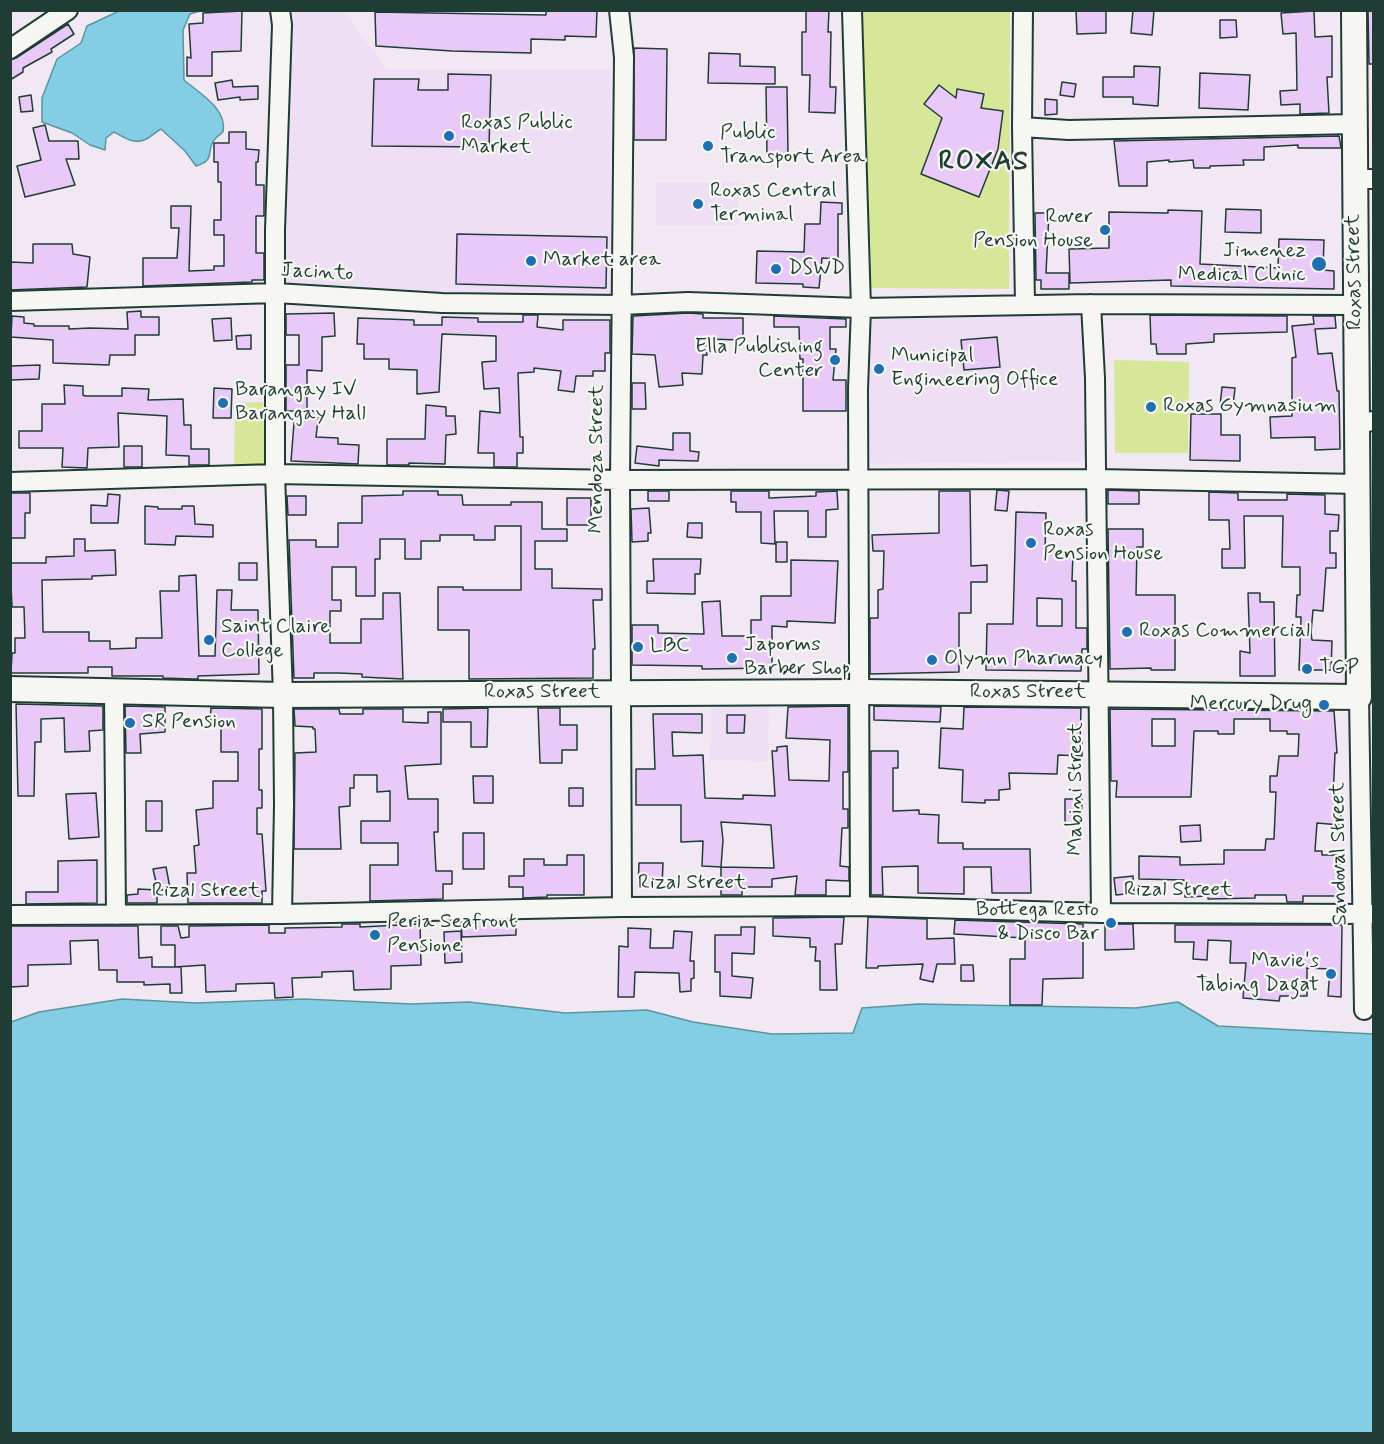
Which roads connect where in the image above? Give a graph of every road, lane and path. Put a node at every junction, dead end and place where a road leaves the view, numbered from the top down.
1 (68, 10) edge
2 (280, 10) edge
3 (619, 10) edge
4 (852, 10) edge
5 (1023, 10) edge
6 (1354, 10) edge
7 (10, 49) edge
8 (1353, 124) junction
9 (1022, 127) junction
10 (1364, 179) edge
11 (276, 293) junction
12 (10, 300) edge
13 (1025, 304) junction
14 (1091, 304) junction
15 (621, 305) junction
16 (1355, 305) junction
17 (861, 308) junction
18 (1366, 422) edge
19 (275, 474) junction
20 (859, 478) junction
21 (1097, 479) junction
22 (620, 480) junction
23 (10, 482) edge
24 (1359, 484) junction
25 (10, 689) edge
26 (114, 692) junction
27 (859, 692) junction
28 (620, 693) junction
29 (1098, 693) junction
30 (283, 695) junction
31 (1359, 697) junction
32 (860, 906) junction
33 (622, 907) junction
34 (1369, 913) edge
35 (282, 914) junction
36 (1101, 914) junction
37 (10, 915) edge
38 (116, 915) junction
39 (1364, 1010) dead end

1 - 7 street
2 - 11 street
3 - 15 street, Mendoza Street
4 - 17 street
5 - 9 street
6 - 8 main road, Roxas Street
8 - 9 street
8 - 10 main road, Roxas Street
9 - 13 street
10 - 16 main road, Roxas Street
11 - 12 street, Jacinto
11 - 15 street, Jacinto
11 - 19 street
13 - 14 street, Jacinto
13 - 17 street, Jacinto
14 - 16 street, Jacinto
14 - 21 street, Mabini Street
15 - 17 street, Jacinto
15 - 22 street, Mendoza Street
16 - 18 main road, Roxas Street
17 - 20 street
18 - 24 main road, Roxas Street
19 - 22 street
19 - 23 street
19 - 30 street
20 - 21 street
20 - 22 street
20 - 27 street
21 - 24 street
21 - 29 street, Mabini Street
22 - 28 street, Mendoza Street
24 - 31 main road, Roxas Street
25 - 26 main road, Roxas Street
26 - 30 main road, Roxas Street
26 - 38 street
27 - 28 main road, Roxas Street
27 - 29 main road, Roxas Street
27 - 32 street
28 - 30 main road, Roxas Street
28 - 33 street, Mendoza Street
29 - 31 main road, Roxas Street
29 - 36 street, Mabini Street
30 - 35 street
31 - 34 street, Sandoval Street
32 - 33 street, Rizal Street
32 - 36 street, Rizal Street
33 - 35 street, Rizal Street
34 - 36 street, Rizal Street
34 - 39 street, Sandoval Street
35 - 38 street, Rizal Street
37 - 38 street, Rizal Street

